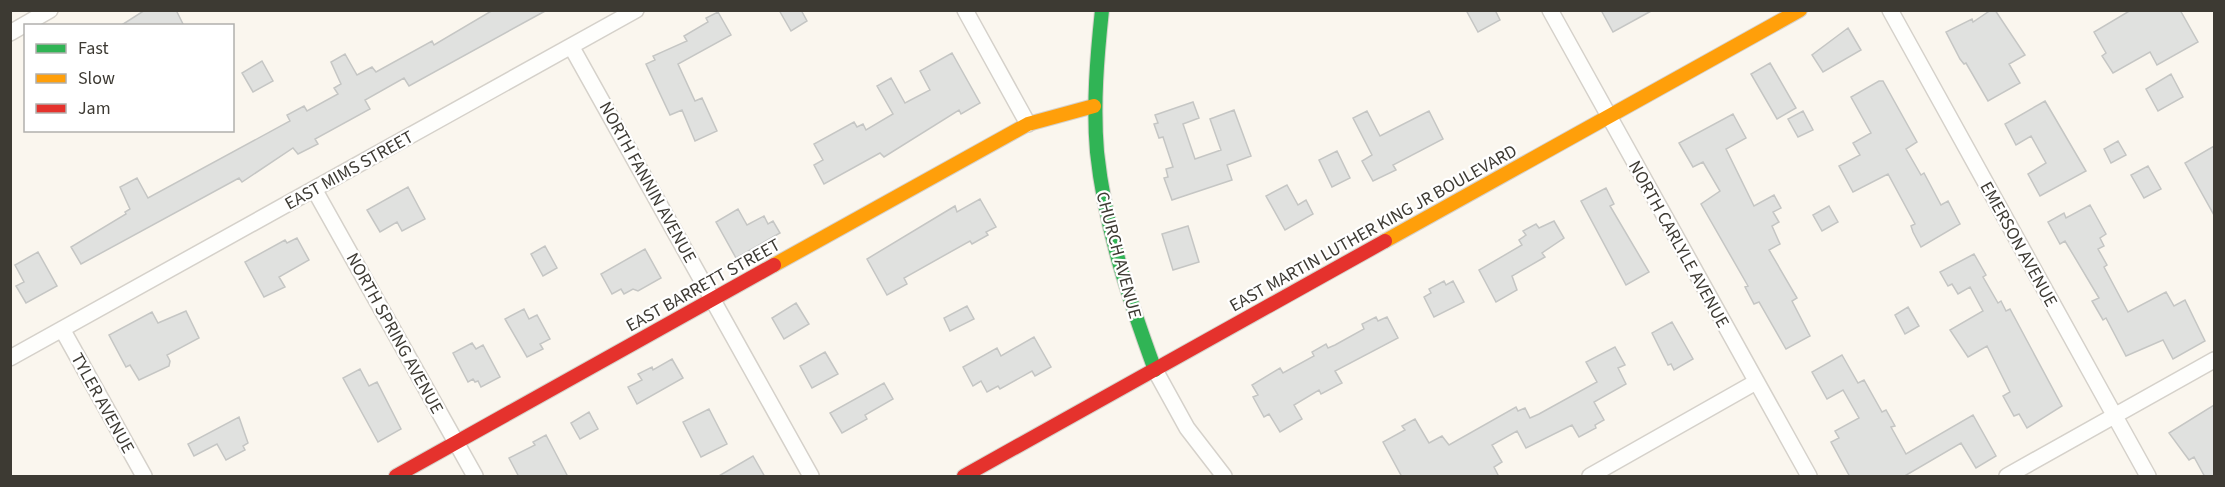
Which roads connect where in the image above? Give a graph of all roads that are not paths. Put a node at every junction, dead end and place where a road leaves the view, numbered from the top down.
1 (50, 10) edge
2 (636, 10) edge
3 (965, 10) edge
4 (1102, 10) edge
5 (1550, 10) edge
6 (1800, 10) edge
7 (1890, 10) edge
8 (26, 24) edge
9 (24, 25) edge
10 (10, 33) edge
11 (571, 46) junction
12 (1094, 106) junction
13 (1609, 117) junction
14 (1028, 124) junction
15 (314, 189) junction
16 (714, 299) junction
17 (62, 329) junction
18 (10, 358) edge
19 (2214, 360) edge
20 (1155, 370) junction
21 (1756, 381) junction
22 (2114, 416) junction
23 (456, 443) junction
24 (144, 477) edge
25 (396, 477) edge
26 (476, 477) edge
27 (811, 477) edge
28 (964, 477) edge
29 (1224, 477) edge
30 (1590, 477) edge
31 (1809, 477) edge
32 (2007, 477) edge
33 (2148, 477) edge

1 - 8 street
2 - 11 street, EAST MIMS STREET
3 - 14 street
4 - 12 main road, CHURCH AVENUE
5 - 13 street, NORTH CARLYLE AVENUE
6 - 13 main road, EAST MARTIN LUTHER KING JR BOULEVARD
7 - 22 street, EMERSON AVENUE
9 - 10 street
11 - 15 street, EAST MIMS STREET
11 - 16 street, NORTH FANNIN AVENUE
12 - 14 main road, EAST BARRETT STREET
12 - 20 main road, CHURCH AVENUE
13 - 20 main road, EAST MARTIN LUTHER KING JR BOULEVARD
13 - 21 street, NORTH CARLYLE AVENUE
14 - 16 main road, EAST BARRETT STREET
15 - 17 street, EAST MIMS STREET
15 - 23 street, NORTH SPRING AVENUE
16 - 23 main road, EAST BARRETT STREET
16 - 27 street, NORTH FANNIN AVENUE
17 - 18 street, EAST MIMS STREET
17 - 24 street, TYLER AVENUE
19 - 22 street
20 - 28 main road, EAST MARTIN LUTHER KING JR BOULEVARD
20 - 29 street, CHURCH AVENUE
21 - 30 street
21 - 31 street, NORTH CARLYLE AVENUE
22 - 32 street
22 - 33 street, EMERSON AVENUE
23 - 25 main road, EAST BARRETT STREET
23 - 26 street, NORTH SPRING AVENUE

